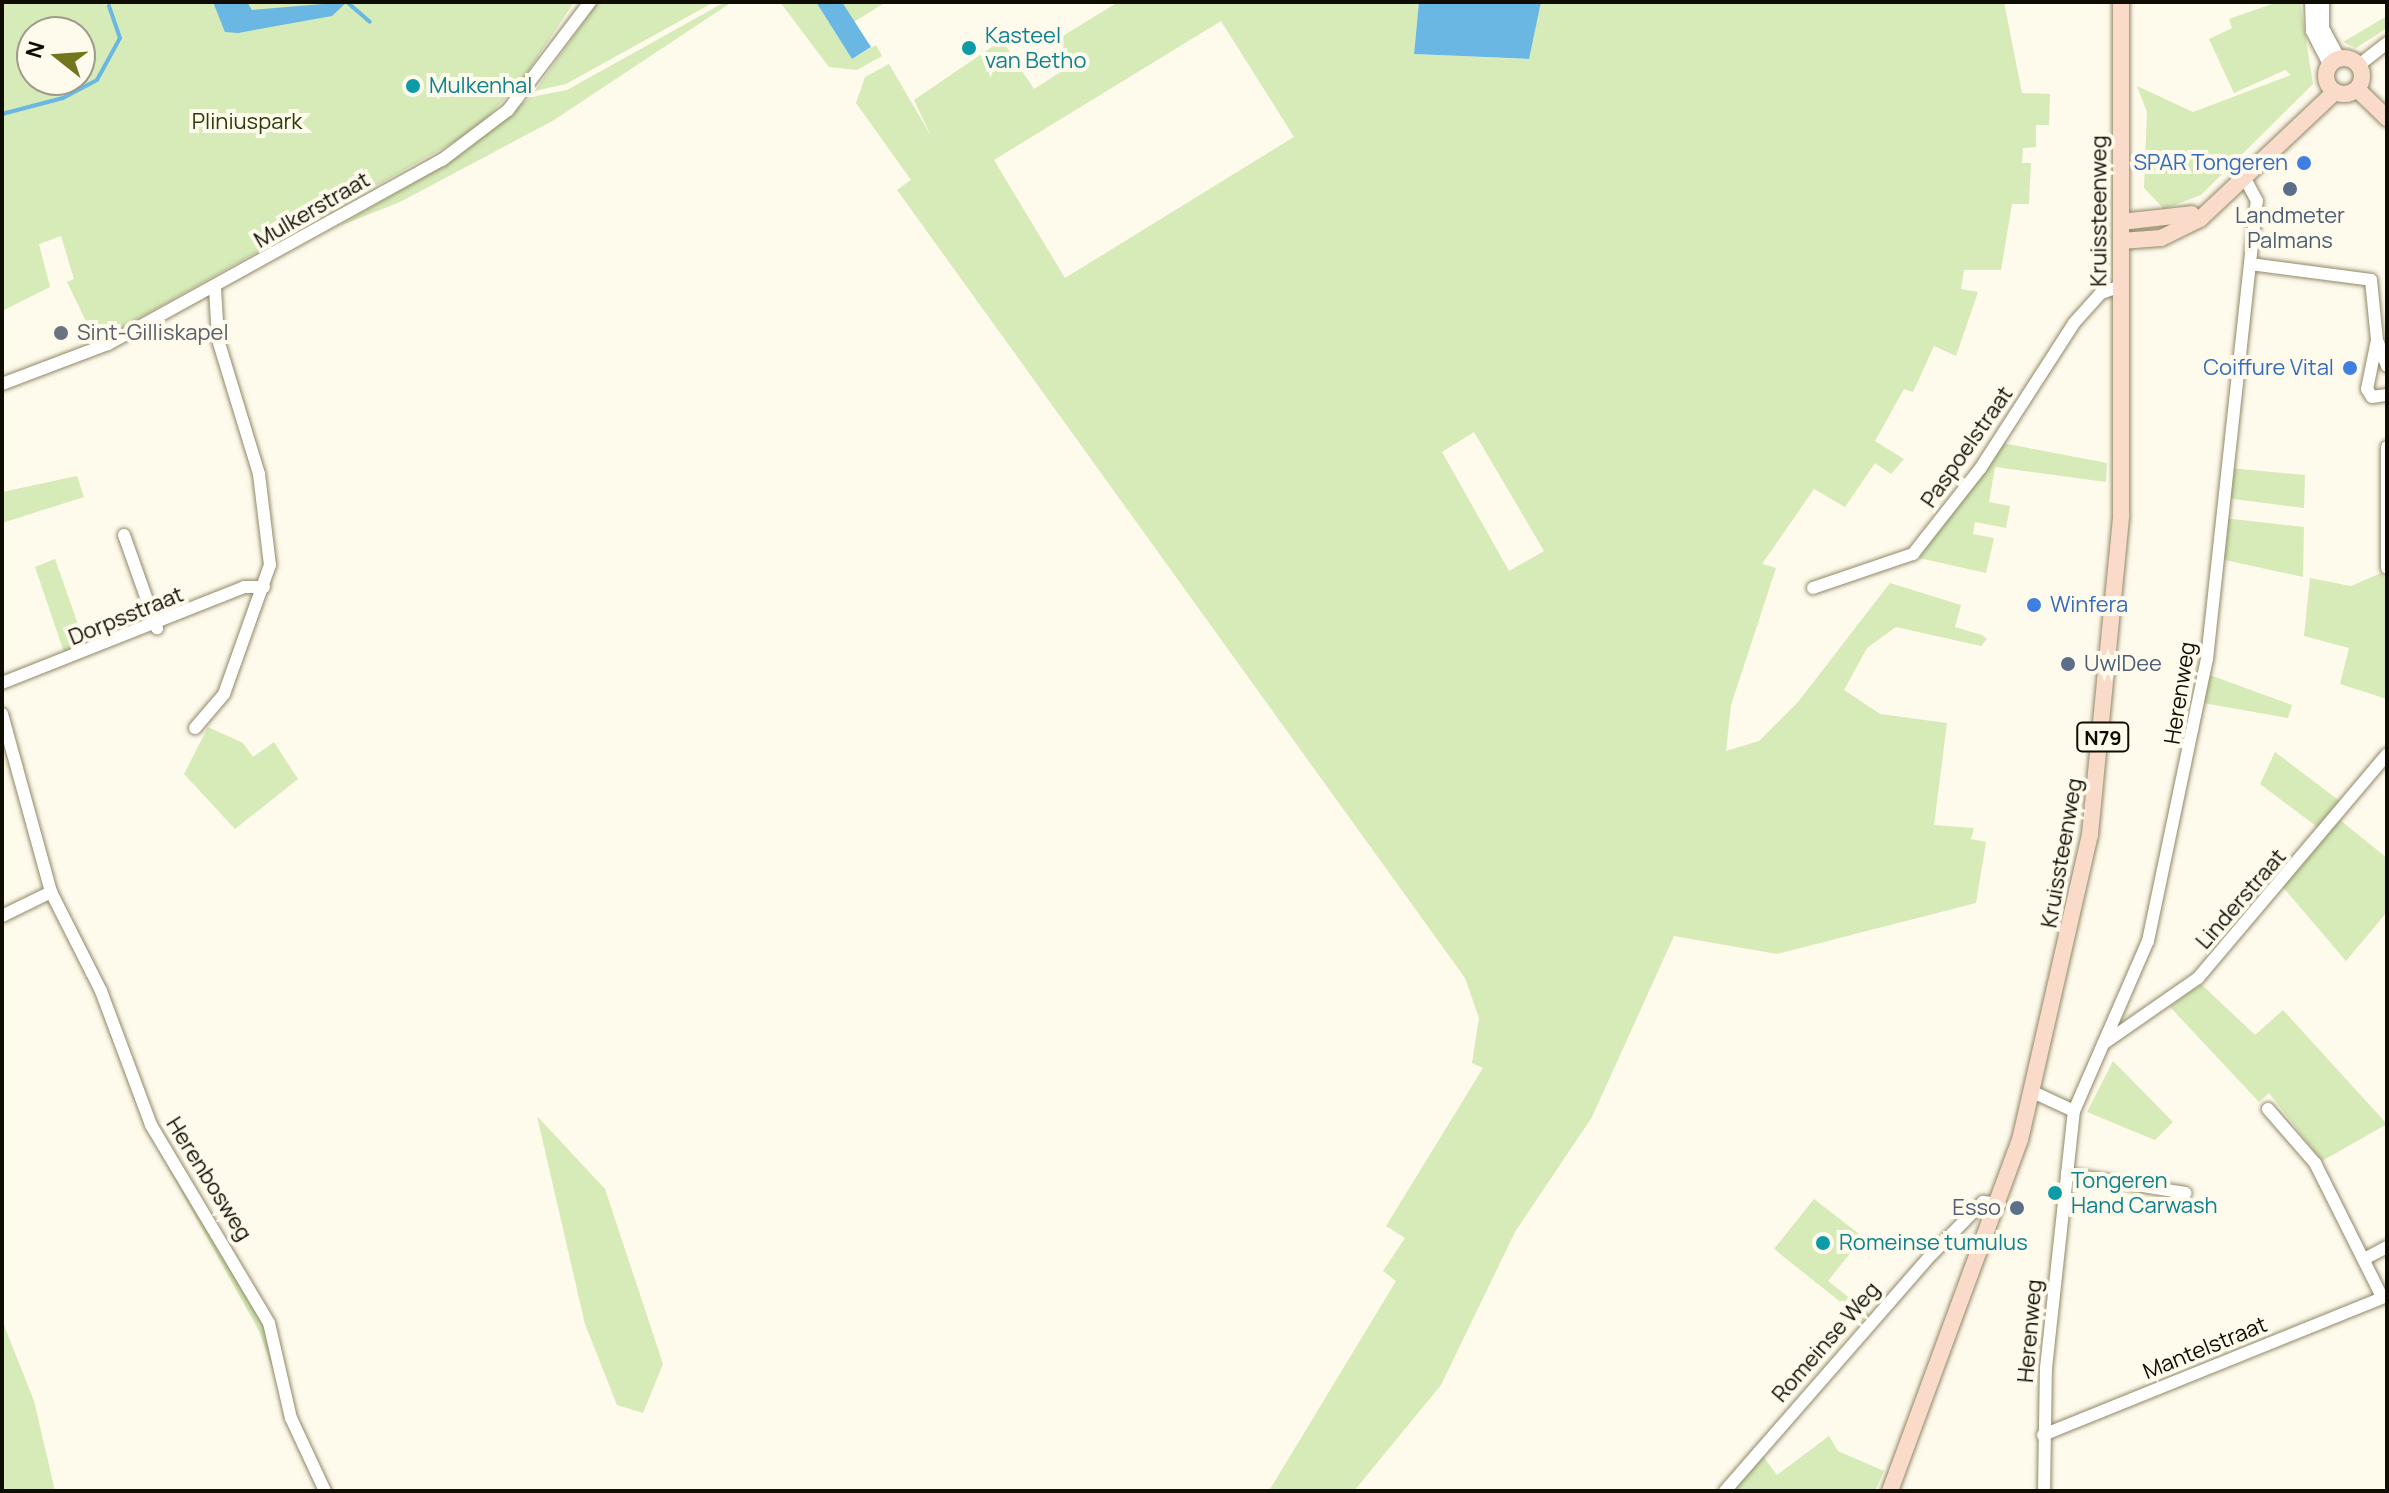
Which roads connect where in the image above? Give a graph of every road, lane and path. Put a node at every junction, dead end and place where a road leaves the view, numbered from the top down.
1 (590, 2) edge
2 (2121, 2) edge
3 (2311, 2) edge
4 (2323, 2) edge
5 (2387, 43) edge
6 (2359, 65) junction
7 (2333, 74) junction
8 (2357, 89) junction
9 (2387, 118) edge
10 (2244, 173) junction
11 (2121, 222) junction
12 (2121, 241) junction
13 (2250, 264) junction
14 (2121, 286) junction
15 (215, 288) junction
16 (2377, 340) junction
17 (2387, 366) edge
18 (2, 384) edge
19 (2387, 395) edge
20 (2387, 447) edge
21 (124, 535) dead end
22 (2387, 568) edge
23 (264, 587) junction
24 (1813, 588) dead end
25 (157, 628) junction
26 (2, 683) edge
27 (2, 714) edge
28 (195, 728) dead end
29 (2387, 754) edge
30 (51, 892) junction
31 (2, 916) edge
32 (2103, 1044) junction
33 (2033, 1092) junction
34 (2268, 1109) dead end
35 (2074, 1111) junction
36 (2067, 1174) junction
37 (2185, 1193) dead end
38 (2000, 1204) junction
39 (2387, 1247) edge
40 (2368, 1257) junction
41 (2385, 1297) edge
42 (2043, 1435) junction
43 (325, 1491) edge
44 (1725, 1491) edge
45 (1890, 1491) edge
46 (2044, 1491) edge

1 - 15 street, Mulkerstraat
2 - 11 main road, Kruissteenweg / N79
3 - 7 street
4 - 7 street
5 - 6 street
6 - 7 main road
6 - 8 main road
7 - 8 main road
7 - 10 main road
8 - 9 main road
10 - 11 main road
10 - 12 main road
10 - 13 street, Herenweg
11 - 12 main road, Kruissteenweg / N79
12 - 14 main road, Kruissteenweg / N79
13 - 16 street
13 - 32 street, Herenweg
14 - 24 street, Paspoelstraat
14 - 33 main road, Kruissteenweg / N79
15 - 18 street, Mulkerstraat
15 - 23 street
16 - 17 street
16 - 19 street
20 - 22 street
21 - 25 street
23 - 25 street, Dorpsstraat
23 - 28 street
25 - 26 street, Dorpsstraat
27 - 30 street, Herenbosweg
29 - 32 street, Linderstraat
30 - 31 street
30 - 43 street, Herenbosweg
32 - 35 street, Herenweg
33 - 35 street
33 - 38 main road, Kruissteenweg / N79
34 - 40 street, Mantelstraat
35 - 36 street, Herenweg
36 - 37 street
36 - 42 street, Herenweg
38 - 44 street, Romeinse Weg
38 - 45 main road, Kruissteenweg / N79
39 - 40 street
40 - 41 street, Mantelstraat
41 - 42 street, Mantelstraat
42 - 46 street, Herenweg

